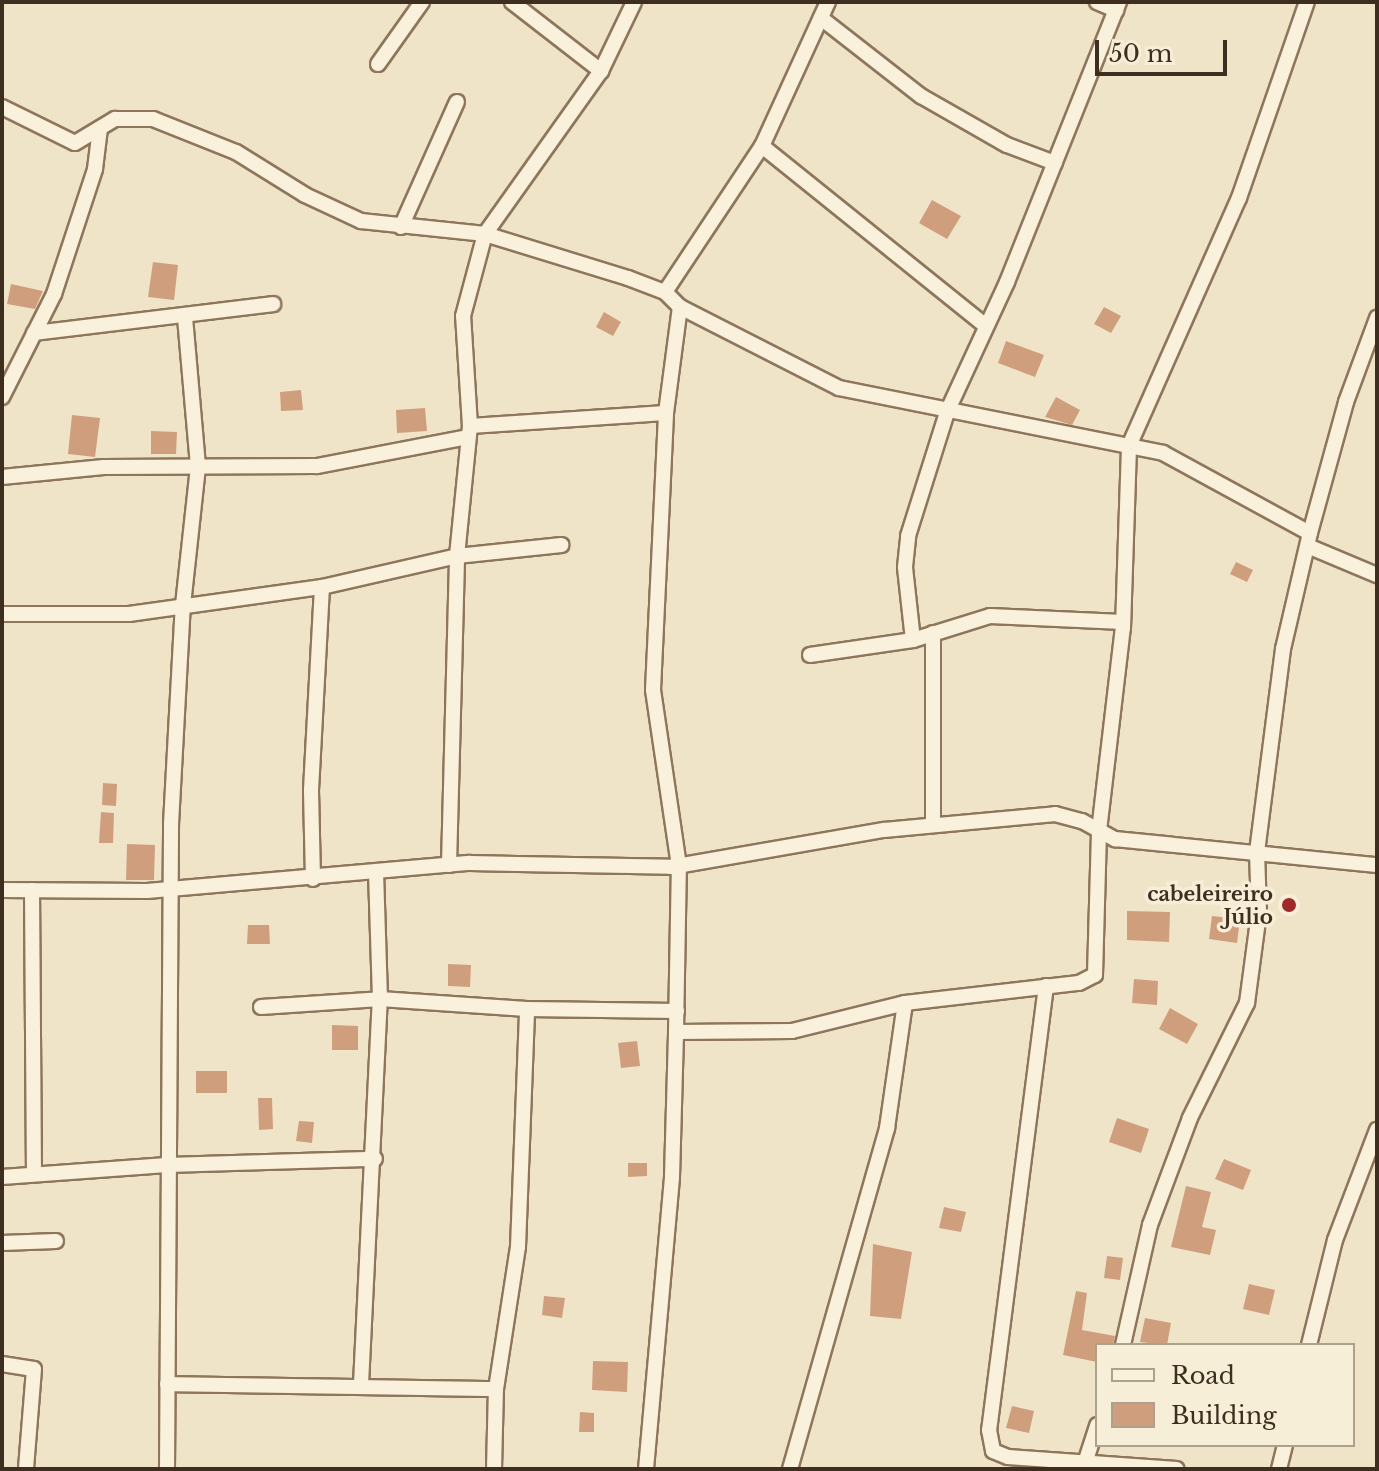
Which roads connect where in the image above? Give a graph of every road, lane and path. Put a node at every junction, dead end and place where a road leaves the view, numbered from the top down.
1 (422, 2) edge
2 (512, 2) edge
3 (634, 2) edge
4 (828, 2) edge
5 (1097, 2) edge
6 (1307, 2) edge
7 (1118, 6) edge
8 (821, 18) junction
9 (378, 64) dead end
10 (601, 71) junction
11 (457, 102) dead end
12 (2, 107) edge
13 (100, 128) junction
14 (762, 146) junction
15 (1055, 163) junction
16 (401, 227) junction
17 (485, 234) junction
18 (665, 292) junction
19 (273, 304) dead end
20 (680, 307) junction
21 (185, 316) junction
22 (1377, 318) edge
23 (985, 325) junction
24 (34, 333) junction
25 (2, 397) edge
26 (947, 412) junction
27 (666, 413) junction
28 (469, 432) junction
29 (1129, 446) junction
30 (198, 466) junction
31 (2, 477) edge
32 (1310, 540) junction
33 (561, 545) dead end
34 (457, 556) junction
35 (1377, 575) edge
36 (322, 587) junction
37 (183, 605) junction
38 (2, 614) edge
39 (1123, 622) junction
40 (933, 633) junction
41 (913, 640) junction
42 (810, 655) dead end
43 (933, 825) junction
44 (1099, 831) junction
45 (1257, 852) junction
46 (449, 865) junction
47 (1377, 865) edge
48 (679, 866) junction
49 (376, 873) junction
50 (313, 879) junction
51 (173, 889) junction
52 (2, 890) edge
53 (32, 890) junction
54 (1046, 986) junction
55 (380, 999) junction
56 (905, 1003) junction
57 (261, 1007) dead end
58 (527, 1009) junction
59 (677, 1011) junction
60 (676, 1032) junction
61 (1377, 1130) edge
62 (375, 1159) junction
63 (167, 1165) junction
64 (34, 1174) junction
65 (2, 1177) edge
66 (56, 1241) dead end
67 (2, 1243) edge
68 (1124, 1343) edge
69 (1309, 1343) edge
70 (2, 1364) edge
71 (167, 1384) junction
72 (361, 1384) junction
73 (496, 1389) junction
74 (1095, 1431) edge
75 (1284, 1447) edge
76 (1008, 1463) edge
77 (1085, 1463) junction
78 (26, 1469) edge
79 (167, 1469) edge
80 (494, 1469) edge
81 (646, 1469) edge
82 (790, 1469) edge
83 (1177, 1469) edge
84 (1279, 1469) edge

1 - 9 street
2 - 10 street
3 - 10 street
4 - 8 street
5 - 7 street
6 - 29 street
7 - 15 street
8 - 14 street
8 - 15 street
10 - 17 street
11 - 16 street
12 - 13 street
13 - 16 street
13 - 24 street
14 - 18 street
14 - 23 street
15 - 23 street
16 - 17 street
17 - 18 street
17 - 28 street
18 - 20 street
19 - 21 street
20 - 26 street
20 - 27 street
21 - 24 street
21 - 30 street
22 - 32 street
23 - 26 street
24 - 25 street
26 - 29 street
26 - 41 street
27 - 28 street
27 - 48 street
28 - 30 street
28 - 34 street
29 - 32 street
29 - 39 street
30 - 31 street
30 - 37 street
32 - 35 street
32 - 45 street
33 - 34 street
34 - 36 street
34 - 46 street
36 - 37 street
36 - 50 street
37 - 38 street
37 - 51 street
39 - 40 street
39 - 44 street
40 - 41 street
40 - 43 street
41 - 42 street
43 - 44 street
43 - 48 street
44 - 45 street
44 - 54 street
45 - 47 street
45 - 68 street
46 - 48 street
46 - 49 street
48 - 59 street
49 - 50 street
49 - 55 street
50 - 51 street
51 - 53 street
51 - 63 street
52 - 53 street
53 - 64 street
54 - 56 street
54 - 76 street
55 - 57 street
55 - 58 street
55 - 62 street
56 - 60 street
56 - 82 street
58 - 59 street
58 - 73 street
59 - 60 street
60 - 81 street
61 - 69 street
62 - 63 street
62 - 72 street
63 - 64 street
63 - 71 street
64 - 65 street
66 - 67 street
70 - 78 street
71 - 72 street
71 - 79 street
72 - 73 street
73 - 80 street
74 - 77 street
75 - 84 street
76 - 77 street
77 - 83 street

